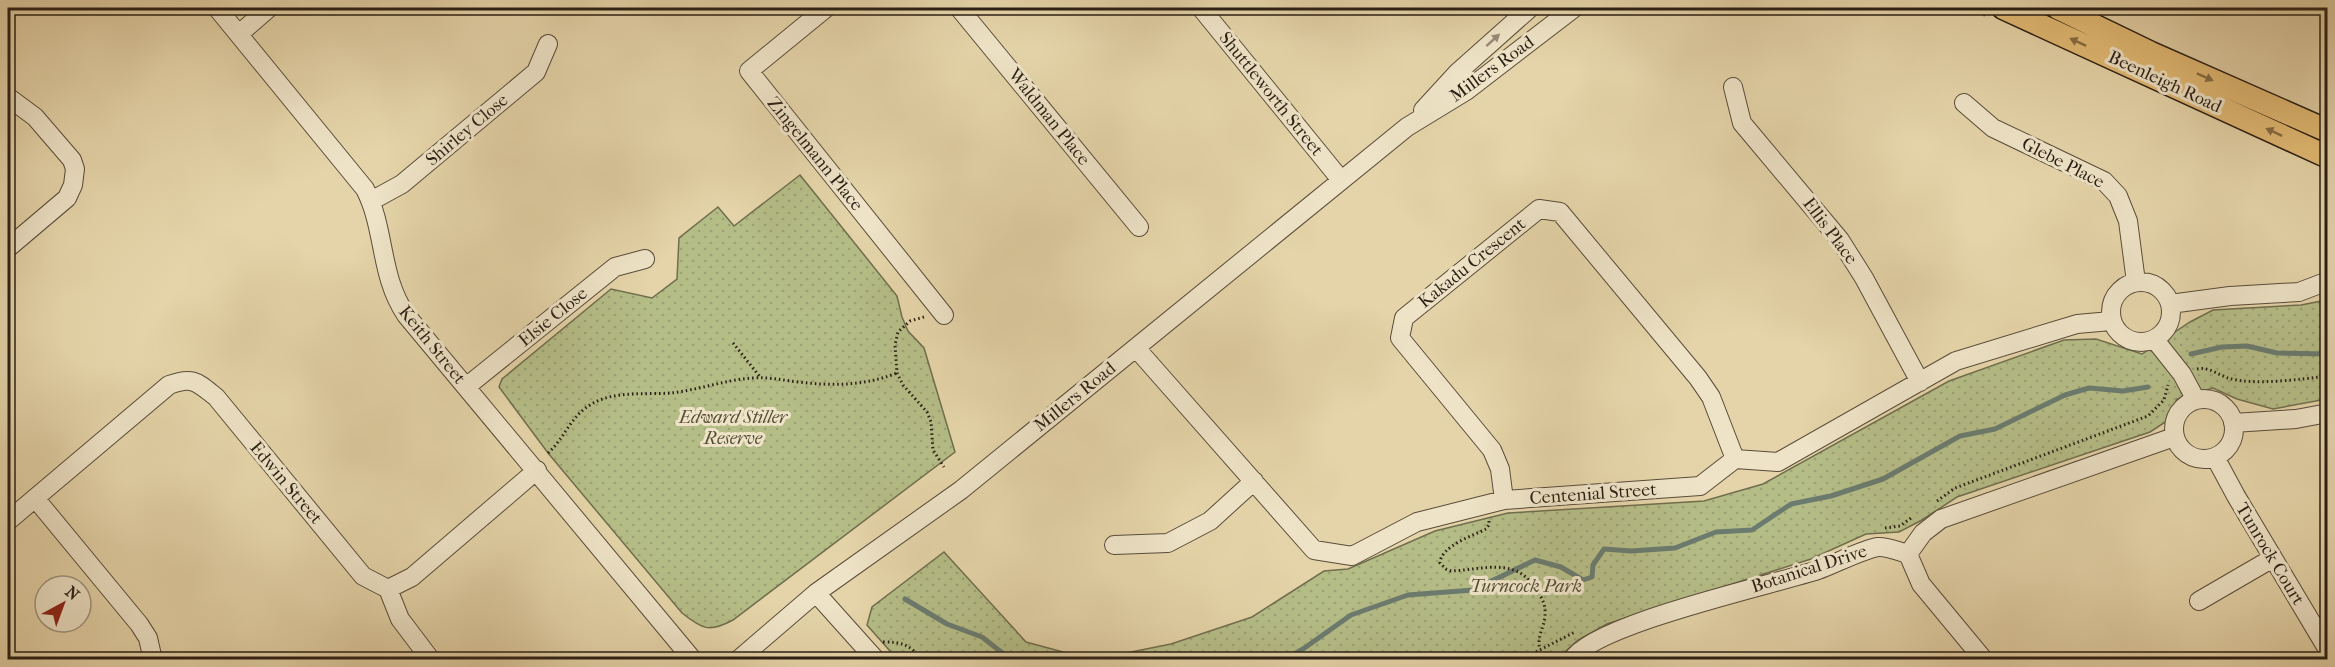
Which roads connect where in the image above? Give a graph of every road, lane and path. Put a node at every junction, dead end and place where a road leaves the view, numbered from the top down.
1 (217, 8) edge
2 (269, 8) edge
3 (826, 8) edge
4 (959, 8) edge
5 (1201, 8) edge
6 (1530, 8) edge
7 (1574, 8) edge
8 (2003, 8) edge
9 (2058, 8) edge
10 (239, 34) junction
11 (548, 44) dead end
12 (1733, 87) dead end
13 (8, 97) edge
14 (1964, 103) dead end
15 (1407, 127) junction
16 (2328, 131) edge
17 (2328, 157) edge
18 (1341, 180) junction
19 (371, 201) junction
20 (1139, 227) dead end
21 (8, 248) edge
22 (645, 258) dead end
23 (2328, 280) edge
24 (2136, 282) junction
25 (2170, 304) junction
26 (944, 315) joint
27 (2111, 321) junction
28 (2155, 340) junction
29 (733, 343) dead end
30 (1136, 348) junction
31 (897, 373) junction
32 (2182, 374) junction
33 (2328, 376) edge
34 (761, 378) junction
35 (1920, 382) junction
36 (466, 387) junction
37 (2196, 400) junction
38 (2328, 413) edge
39 (2234, 423) junction
40 (2174, 437) junction
41 (548, 453) dead end
42 (2215, 457) junction
43 (1735, 459) junction
44 (944, 466) dead end
45 (537, 470) junction
46 (1254, 482) junction
47 (35, 498) junction
48 (1504, 500) junction
49 (1932, 504) dead end
50 (1485, 505) junction
51 (1916, 515) dead end
52 (8, 521) edge
53 (1877, 529) dead end
54 (1114, 544) dead end
55 (1908, 554) junction
56 (2273, 558) junction
57 (388, 588) junction
58 (816, 593) junction
59 (2199, 601) dead end
60 (1579, 629) dead end
61 (1540, 650) junction
62 (2328, 650) edge
63 (878, 651) edge
64 (153, 660) edge
65 (431, 660) edge
66 (693, 660) edge
67 (738, 660) edge
68 (922, 660) edge
69 (1520, 660) edge
70 (1572, 660) edge
71 (1984, 660) edge

1 - 10 street, Keith Street
2 - 10 street
3 - 26 street, Zingelmann Place
4 - 20 street, Waldman Place
5 - 18 street, Shuttleworth Street
15 -> 6 street, Millers Road
7 - 15 street, Millers Road
17 -> 8 main road, Beenleigh Road
9 -> 16 main road, Beenleigh Road
10 - 19 street, Keith Street
11 - 19 street, Shirley Close
12 - 35 street, Ellis Place
13 - 21 street
14 - 24 street, Glebe Place
15 - 18 street, Millers Road
18 - 30 street, Millers Road
19 - 36 street, Keith Street
22 - 36 street, Elsie Close
23 - 25 street
24 - 25 street
24 - 27 street
25 - 28 street
26 - 31 path
27 - 28 street
27 - 35 street
28 - 32 street
29 - 34 path
30 - 46 street, Centenial Street
30 - 58 street, Millers Road
31 - 34 path
31 - 44 path
32 - 33 path
32 - 37 street
32 - 49 path
34 - 41 path
35 - 43 street
36 - 45 street, Keith Street
37 - 39 street
37 - 40 street
38 - 39 street
39 - 42 street
40 - 42 street
40 - 55 street
42 - 56 street, Tunrock Court
43 - 48 street, Centenial Street
43 - 48 street, Kakadu Crescent
45 - 57 street
45 - 66 street, Keith Street
46 - 50 street, Centenial Street
46 - 54 street
47 - 52 street, Edwin Street
47 - 57 street, Edwin Street
47 - 64 street
48 - 50 street, Centenial Street
50 - 61 path
51 - 53 path
55 - 70 street, Botanical Drive
55 - 71 street
56 - 59 street
56 - 62 street, Tunrock Court
57 - 65 street
58 - 63 street
58 - 67 street, Millers Road
60 - 61 path
61 - 69 path
63 - 68 path

